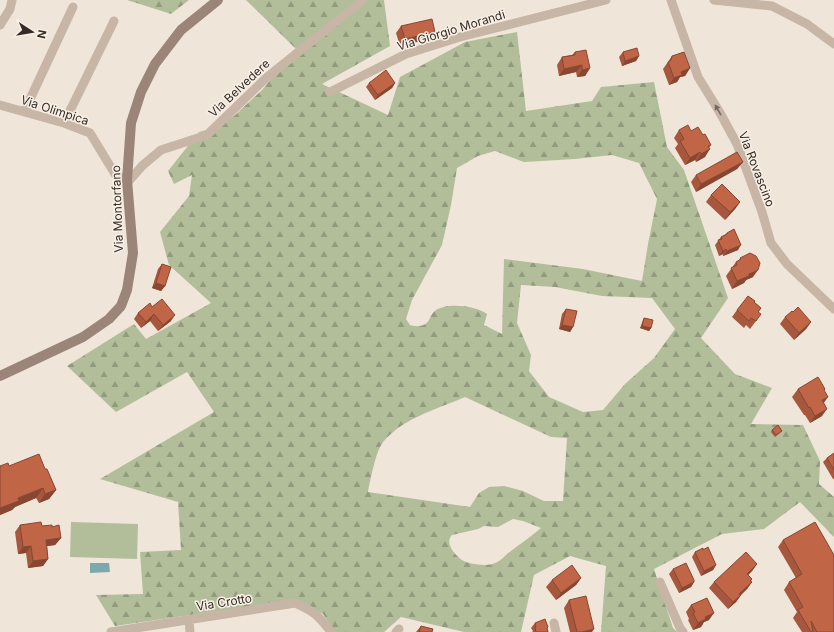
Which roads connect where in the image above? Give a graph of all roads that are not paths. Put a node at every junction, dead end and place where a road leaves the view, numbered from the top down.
1 (12, 0) edge
2 (218, 0) edge
3 (363, 0) edge
4 (606, 0) edge
5 (671, 0) edge
6 (714, 0) edge
7 (74, 7) dead end
8 (114, 21) dead end
9 (0, 25) edge
10 (834, 44) edge
11 (330, 92) dead end
12 (0, 105) edge
13 (24, 112) junction
14 (64, 123) junction
15 (127, 181) junction
16 (834, 308) edge
17 (0, 376) edge
18 (660, 582) dead end
19 (189, 620) junction
20 (111, 632) edge
21 (190, 632) edge
22 (331, 632) edge
23 (683, 632) edge

1 - 9 street
2 - 15 street, Via Montorfano
3 - 15 street, Via Belvedere
4 - 11 street, Via Giorgio Morandi
16 -> 5 street, Via Rovascino
6 - 10 street
7 - 13 street
8 - 14 street
12 - 13 street, Via Olimpica
13 - 14 street, Via Olimpica
14 - 15 street, Via Olimpica
15 - 17 street, Via Montorfano
18 - 23 street
19 - 20 street, Via Crotto
19 - 21 street
19 - 22 street, Via Crotto

